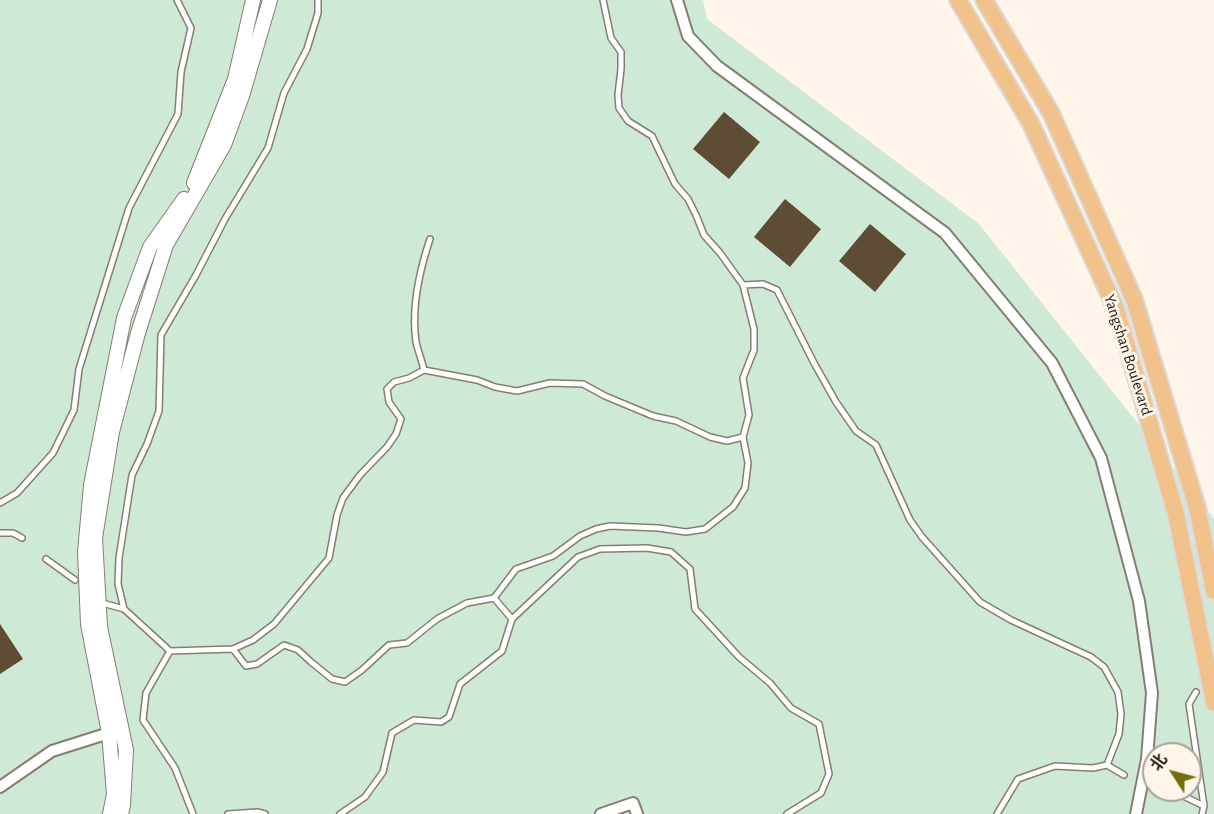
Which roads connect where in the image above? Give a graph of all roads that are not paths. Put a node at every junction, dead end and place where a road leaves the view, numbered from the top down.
1 (177, 0) edge
2 (253, 0) edge
3 (270, 0) edge
4 (318, 0) edge
5 (603, 0) edge
6 (676, 0) edge
7 (958, 0) edge
8 (984, 0) edge
9 (430, 239) dead end
10 (743, 285) junction
11 (424, 370) junction
12 (743, 437) junction
13 (0, 503) edge
14 (0, 532) edge
15 (22, 538) dead end
16 (46, 559) dead end
17 (75, 580) dead end
18 (1214, 591) edge
19 (494, 598) junction
20 (106, 604) dead end
21 (124, 609) junction
22 (512, 619) junction
23 (233, 649) junction
24 (170, 651) junction
25 (1196, 692) dead end
26 (1214, 703) edge
27 (116, 732) junction
28 (1107, 765) junction
29 (1124, 775) dead end
30 (0, 786) edge
31 (1196, 802) edge
32 (1204, 806) junction
33 (110, 814) edge
34 (121, 814) edge
35 (193, 814) edge
36 (228, 814) edge
37 (265, 814) edge
38 (340, 814) edge
39 (601, 814) edge
40 (637, 814) edge
41 (787, 814) edge
42 (997, 814) edge
43 (1136, 814) edge
44 (1202, 814) edge

1 - 13 lane
2 - 27 street
3 - 27 street
4 - 21 lane
5 - 10 lane
6 - 43 street
7 - 26 main road, Yangshan Boulevard
8 - 18 main road, Yangshan Boulevard
9 - 11 lane
10 - 12 lane
10 - 28 lane
11 - 12 lane
11 - 23 lane
12 - 19 lane
14 - 15 lane
16 - 17 lane
19 - 22 lane
19 - 23 lane
20 - 21 lane
21 - 24 lane
22 - 38 lane
22 - 41 lane
23 - 24 lane
24 - 35 lane
25 - 32 lane
27 - 30 street
27 - 33 street
27 - 34 street
28 - 29 lane
28 - 42 lane
31 - 32 lane
32 - 44 lane
36 - 37 lane
39 - 40 street

